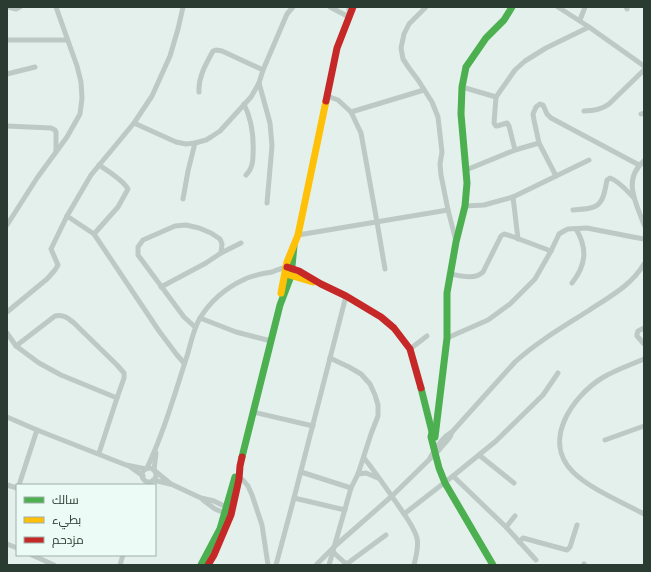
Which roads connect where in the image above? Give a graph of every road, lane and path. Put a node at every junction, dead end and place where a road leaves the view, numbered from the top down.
1 (8, 7) edge
2 (20, 7) edge
3 (56, 7) edge
4 (183, 7) edge
5 (293, 7) edge
6 (330, 7) edge
7 (349, 7) edge
8 (353, 7) edge
9 (426, 7) edge
10 (512, 7) edge
11 (558, 7) edge
12 (585, 7) edge
13 (349, 17) junction
14 (580, 20) junction
15 (589, 26) junction
16 (7, 40) edge
17 (68, 40) junction
18 (644, 66) edge
19 (35, 67) dead end
20 (263, 70) junction
21 (644, 70) edge
22 (7, 74) edge
23 (260, 83) junction
24 (462, 87) junction
25 (424, 90) junction
26 (199, 92) dead end
27 (327, 96) junction
28 (496, 97) junction
29 (244, 104) junction
30 (584, 111) dead end
31 (351, 112) junction
32 (134, 123) junction
33 (7, 126) edge
34 (195, 143) junction
35 (539, 143) junction
36 (515, 150) junction
37 (56, 152) junction
38 (589, 160) dead end
39 (644, 161) edge
40 (99, 165) junction
41 (639, 165) junction
42 (466, 170) junction
43 (246, 175) dead end
44 (556, 176) junction
45 (513, 197) junction
46 (634, 198) junction
47 (183, 199) dead end
48 (267, 203) dead end
49 (465, 206) junction
50 (448, 210) junction
51 (573, 210) dead end
52 (68, 216) junction
53 (377, 222) junction
54 (7, 225) edge
55 (644, 225) edge
56 (576, 229) junction
57 (94, 234) junction
58 (298, 235) junction
59 (518, 239) junction
60 (644, 239) edge
61 (456, 242) junction
62 (241, 243) dead end
63 (551, 251) junction
64 (221, 253) junction
65 (644, 264) edge
66 (385, 269) dead end
67 (287, 271) junction
68 (451, 274) junction
69 (572, 283) dead end
70 (161, 287) junction
71 (346, 296) junction
72 (7, 312) edge
73 (200, 318) junction
74 (195, 327) junction
75 (644, 328) edge
76 (7, 333) edge
77 (427, 336) dead end
78 (447, 338) junction
79 (271, 341) junction
80 (644, 344) edge
81 (16, 346) junction
82 (410, 349) junction
83 (330, 358) junction
84 (644, 358) edge
85 (184, 363) junction
86 (558, 373) dead end
87 (117, 398) junction
88 (440, 402) junction
89 (253, 412) junction
90 (439, 413) junction
91 (428, 416) junction
92 (7, 417) edge
93 (313, 426) junction
94 (644, 426) edge
95 (37, 430) junction
96 (434, 434) junction
97 (605, 440) dead end
98 (157, 448) junction
99 (435, 452) junction
100 (99, 453) junction
101 (479, 455) junction
102 (364, 458) junction
103 (126, 464) junction
104 (240, 466) junction
105 (147, 468) junction
106 (154, 470) junction
107 (301, 472) junction
108 (358, 474) junction
109 (453, 476) junction
110 (143, 477) junction
111 (379, 478) junction
112 (239, 479) junction
113 (151, 482) edge
114 (445, 482) junction
115 (514, 483) dead end
116 (19, 484) edge
117 (143, 484) edge
118 (171, 484) junction
119 (351, 488) junction
120 (392, 496) junction
121 (294, 498) junction
122 (345, 510) junction
123 (228, 511) junction
124 (404, 514) junction
125 (644, 514) edge
126 (515, 516) dead end
127 (577, 525) dead end
128 (506, 527) junction
129 (386, 535) dead end
130 (519, 542) junction
131 (335, 546) junction
132 (333, 552) junction
133 (214, 555) junction
134 (34, 556) edge
135 (536, 560) dead end
136 (54, 565) edge
137 (201, 565) edge
138 (208, 565) edge
139 (215, 565) edge
140 (268, 565) edge
141 (276, 565) edge
142 (316, 565) edge
143 (329, 565) edge
144 (414, 565) edge
145 (494, 565) edge

1 - 2 street
3 - 17 street
4 - 32 street
5 - 20 street
6 - 13 street
7 - 13 street
8 - 13 street
9 - 25 street
10 - 24 street
11 - 14 street
12 - 14 street
13 - 27 street
14 - 15 street
15 - 18 street
15 - 28 street
16 - 17 street
17 - 37 street
19 - 22 street
20 - 23 street
20 - 26 street
21 - 30 street
23 - 29 street
23 - 48 street
24 - 28 street
24 - 42 street
25 - 31 street
25 - 50 street
27 - 31 street
27 - 58 street
28 - 36 street
29 - 34 street
29 - 43 street
31 - 53 street
32 - 34 street
32 - 40 street
33 - 37 street
34 - 47 street
35 - 36 street
35 - 41 street
35 - 44 street
36 - 42 street
37 - 54 street
38 - 44 street
39 - 41 street
40 - 52 street
40 - 57 street
41 - 46 street
42 - 49 street
44 - 45 street
45 - 49 street
45 - 59 street
46 - 51 street
46 - 55 street
49 - 61 street
50 - 53 street
50 - 61 street
52 - 57 street
52 - 72 street
53 - 58 street
53 - 66 street
56 - 60 street
56 - 63 street
56 - 69 street
57 - 85 street
58 - 67 street
59 - 63 street
59 - 68 street
61 - 68 street
62 - 64 street
63 - 78 street
64 - 70 street
64 - 70 street
65 - 99 street
67 - 71 street
67 - 73 street
67 - 79 street
68 - 78 street
70 - 74 street
71 - 82 street
71 - 83 street
73 - 74 street
73 - 79 street
74 - 85 street
75 - 80 street
76 - 81 street
77 - 82 street
78 - 88 street
79 - 89 street
81 - 87 street
81 - 87 street
82 - 91 street
83 - 93 street
83 - 102 street
84 - 125 street
85 - 98 street
86 - 101 street
87 - 100 street
88 - 90 street
88 - 91 street
89 - 93 street
89 - 104 street
90 - 91 street
90 - 96 street
91 - 96 street
92 - 95 street
93 - 107 street
94 - 97 street
95 - 100 street
95 - 116 street
96 - 99 street
98 - 105 street
98 - 106 street
99 - 114 street
99 - 120 street
100 - 103 street
101 - 109 street
101 - 115 street
102 - 108 street
102 - 111 street
103 - 105 street
103 - 110 street
104 - 112 street
104 - 123 street
105 - 106 street
105 - 110 street
106 - 113 street
106 - 118 street
107 - 119 street
107 - 121 street
108 - 111 street
108 - 119 street
109 - 114 street
109 - 128 street
110 - 113 street
110 - 117 street
111 - 120 street
112 - 123 street
112 - 140 street
113 - 118 street
114 - 124 street
114 - 145 street
118 - 123 street
119 - 122 street
120 - 124 street
120 - 131 street
121 - 122 street
121 - 141 street
122 - 131 street
123 - 133 street
123 - 137 street
124 - 144 street
126 - 128 street
127 - 130 street
128 - 130 street
129 - 132 street
130 - 135 street
131 - 132 street
131 - 142 street
132 - 143 street
133 - 138 street
133 - 139 street
134 - 136 street

